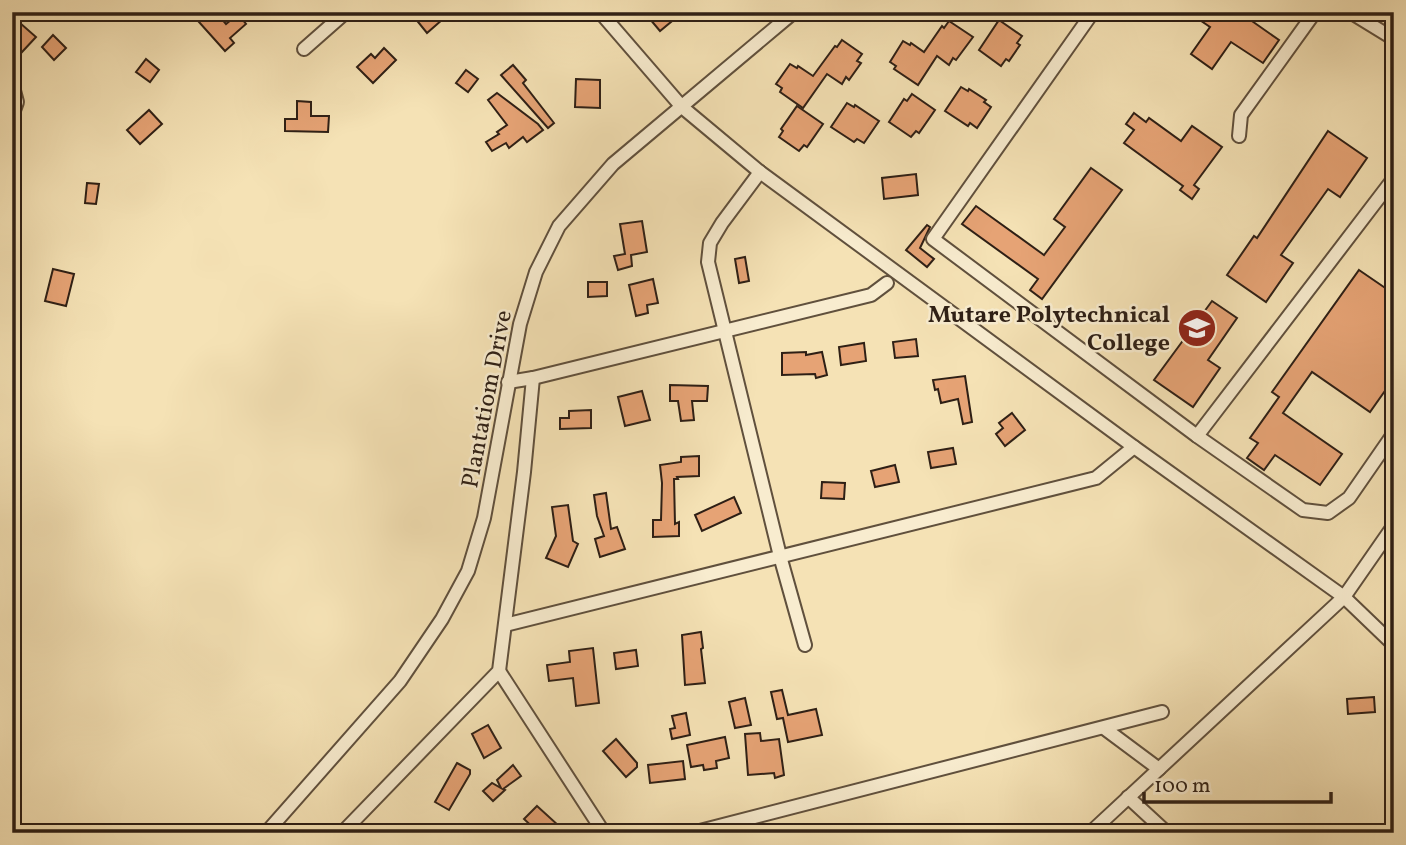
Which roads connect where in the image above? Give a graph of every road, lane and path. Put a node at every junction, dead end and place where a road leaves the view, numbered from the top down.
1 (346, 12) edge
2 (600, 12) edge
3 (794, 12) edge
4 (1094, 12) edge
5 (1315, 12) edge
6 (1350, 12) edge
7 (1394, 39) edge
8 (304, 49) dead end
9 (12, 83) edge
10 (682, 107) junction
11 (12, 116) edge
12 (1239, 136) dead end
13 (760, 172) junction
14 (1394, 178) edge
15 (887, 284) dead end
16 (726, 330) junction
17 (533, 378) junction
18 (508, 382) junction
19 (1394, 433) edge
20 (1197, 436) junction
21 (1134, 447) junction
22 (1394, 525) edge
23 (780, 556) junction
24 (1344, 597) junction
25 (505, 625) junction
26 (805, 645) dead end
27 (1394, 645) edge
28 (499, 671) junction
29 (1162, 712) dead end
30 (1104, 728) junction
31 (1159, 769) junction
32 (1128, 797) junction
33 (266, 833) edge
34 (342, 833) edge
35 (604, 833) edge
36 (692, 833) edge
37 (1090, 833) edge
38 (1167, 833) edge

1 - 8 street
2 - 10 street
3 - 10 street, Plantatiom Drive
4 - 20 street
5 - 12 street
6 - 7 street
9 - 11 street
10 - 13 street
10 - 18 street, Plantatiom Drive
13 - 16 street
13 - 21 street
14 - 20 street
15 - 16 street
16 - 17 street
16 - 23 street
17 - 18 street
17 - 25 street
18 - 33 street, Plantatiom Drive
19 - 20 street
21 - 23 street
21 - 24 street
22 - 24 street
23 - 25 street
23 - 26 street
24 - 27 street
24 - 31 street
25 - 28 street
28 - 34 street
28 - 35 street
29 - 30 street
30 - 31 street
30 - 36 street
31 - 32 street
32 - 37 street
32 - 38 street

